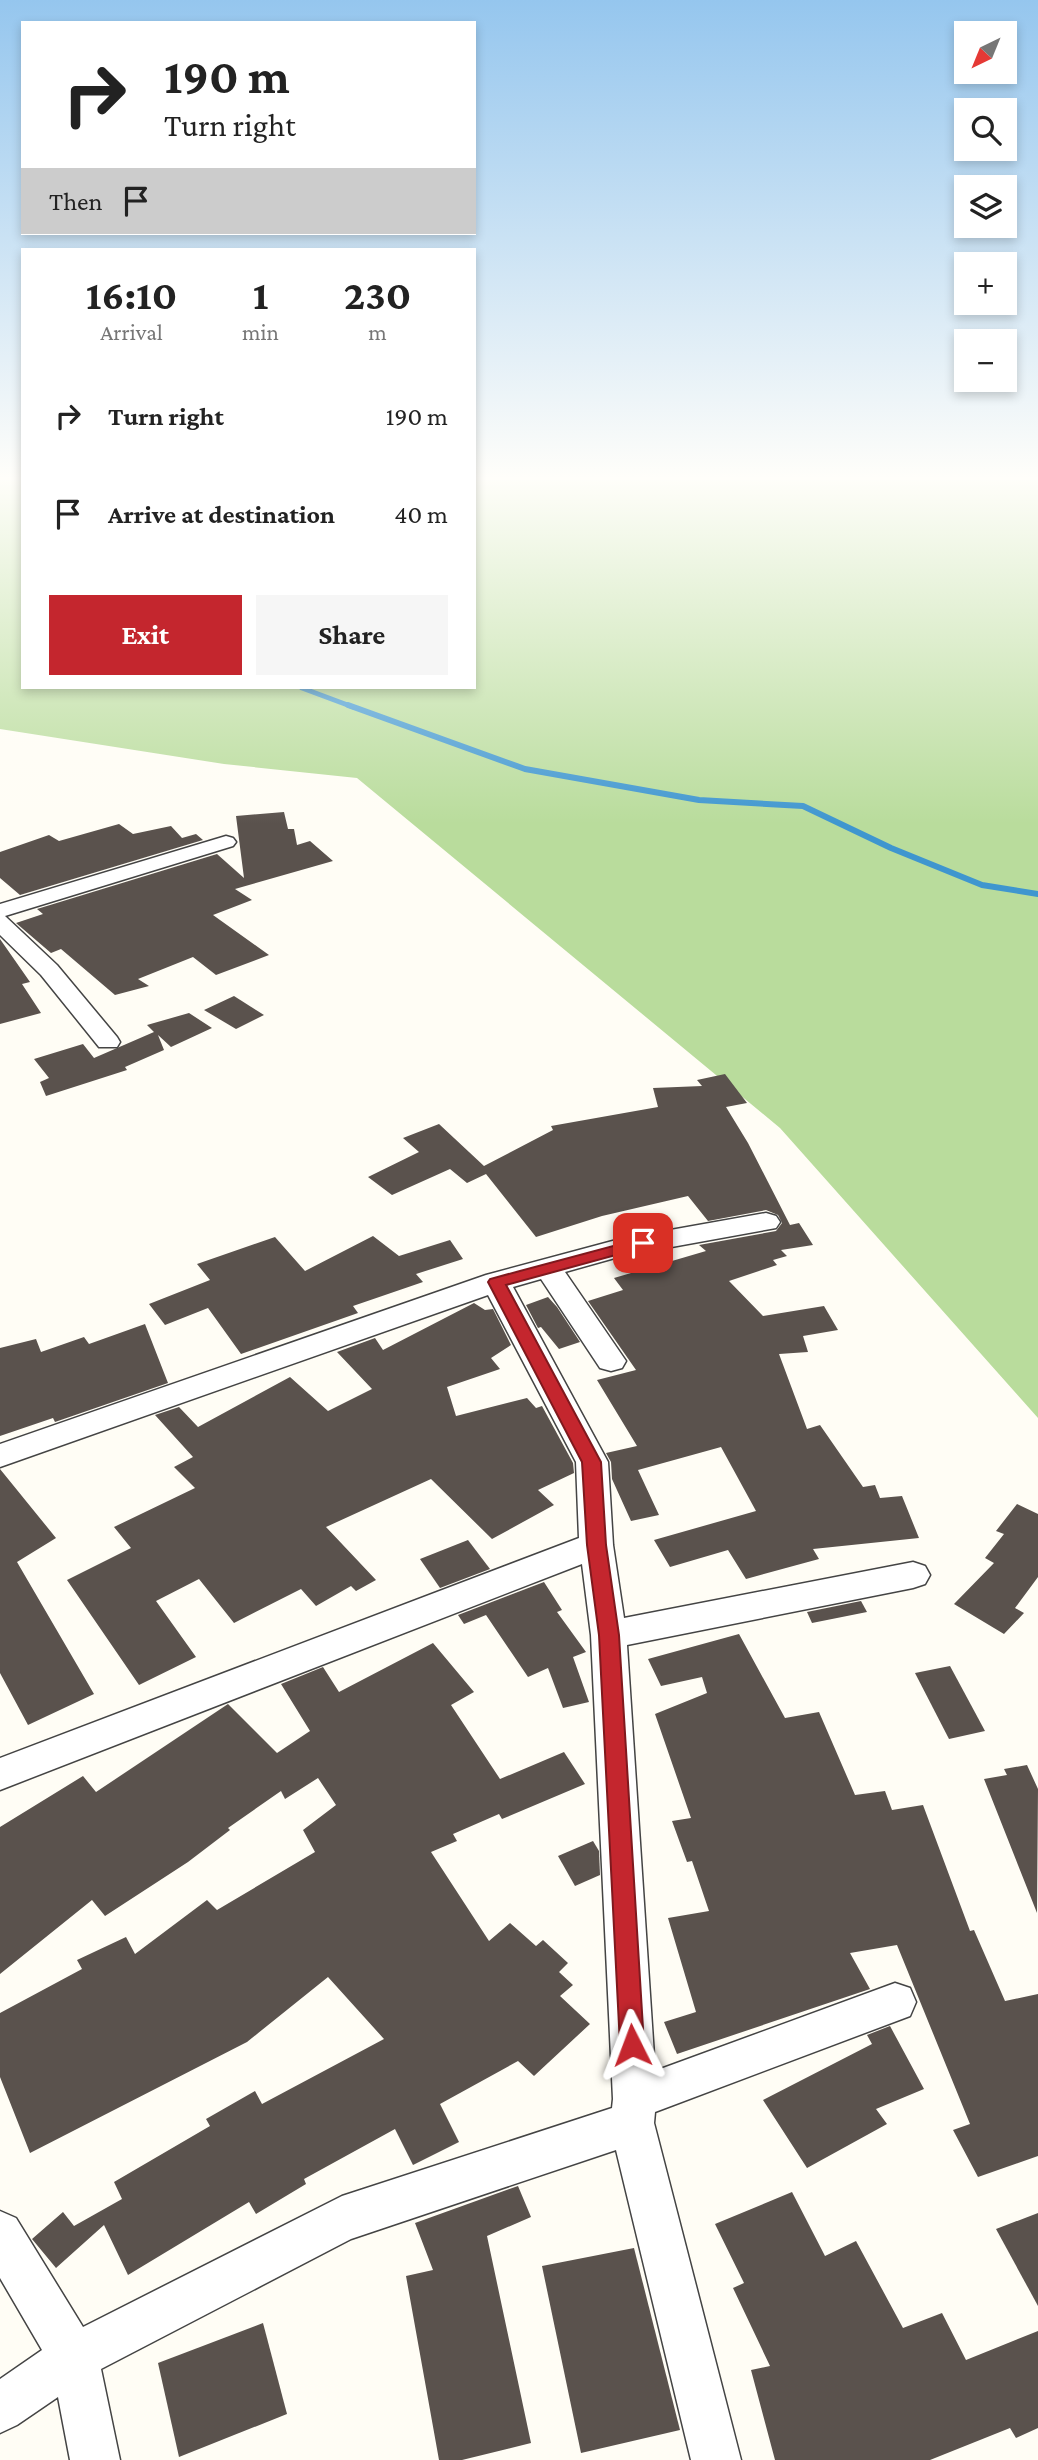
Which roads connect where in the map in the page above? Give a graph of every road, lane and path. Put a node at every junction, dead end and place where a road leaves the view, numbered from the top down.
1 (226, 842) dead end
2 (0, 911) edge
3 (0, 922) edge
4 (108, 1042) dead end
5 (766, 1222) dead end
6 (548, 1268) junction
7 (496, 1282) junction
8 (611, 1362) dead end
9 (0, 1457) edge
10 (596, 1545) junction
11 (913, 1575) dead end
12 (609, 1635) junction
13 (0, 1773) edge
14 (895, 2003) dead end
15 (634, 2111) junction
16 (0, 2235) edge
17 (74, 2357) junction
18 (0, 2408) edge
19 (95, 2460) edge
20 (716, 2460) edge

1 - 2 street
3 - 4 street
5 - 6 street
6 - 7 street
6 - 8 street
7 - 9 street
7 - 10 street
10 - 12 street
10 - 13 street
11 - 12 street
12 - 15 street
14 - 15 street
15 - 17 street
15 - 20 street
16 - 17 street
17 - 18 street
17 - 19 street

